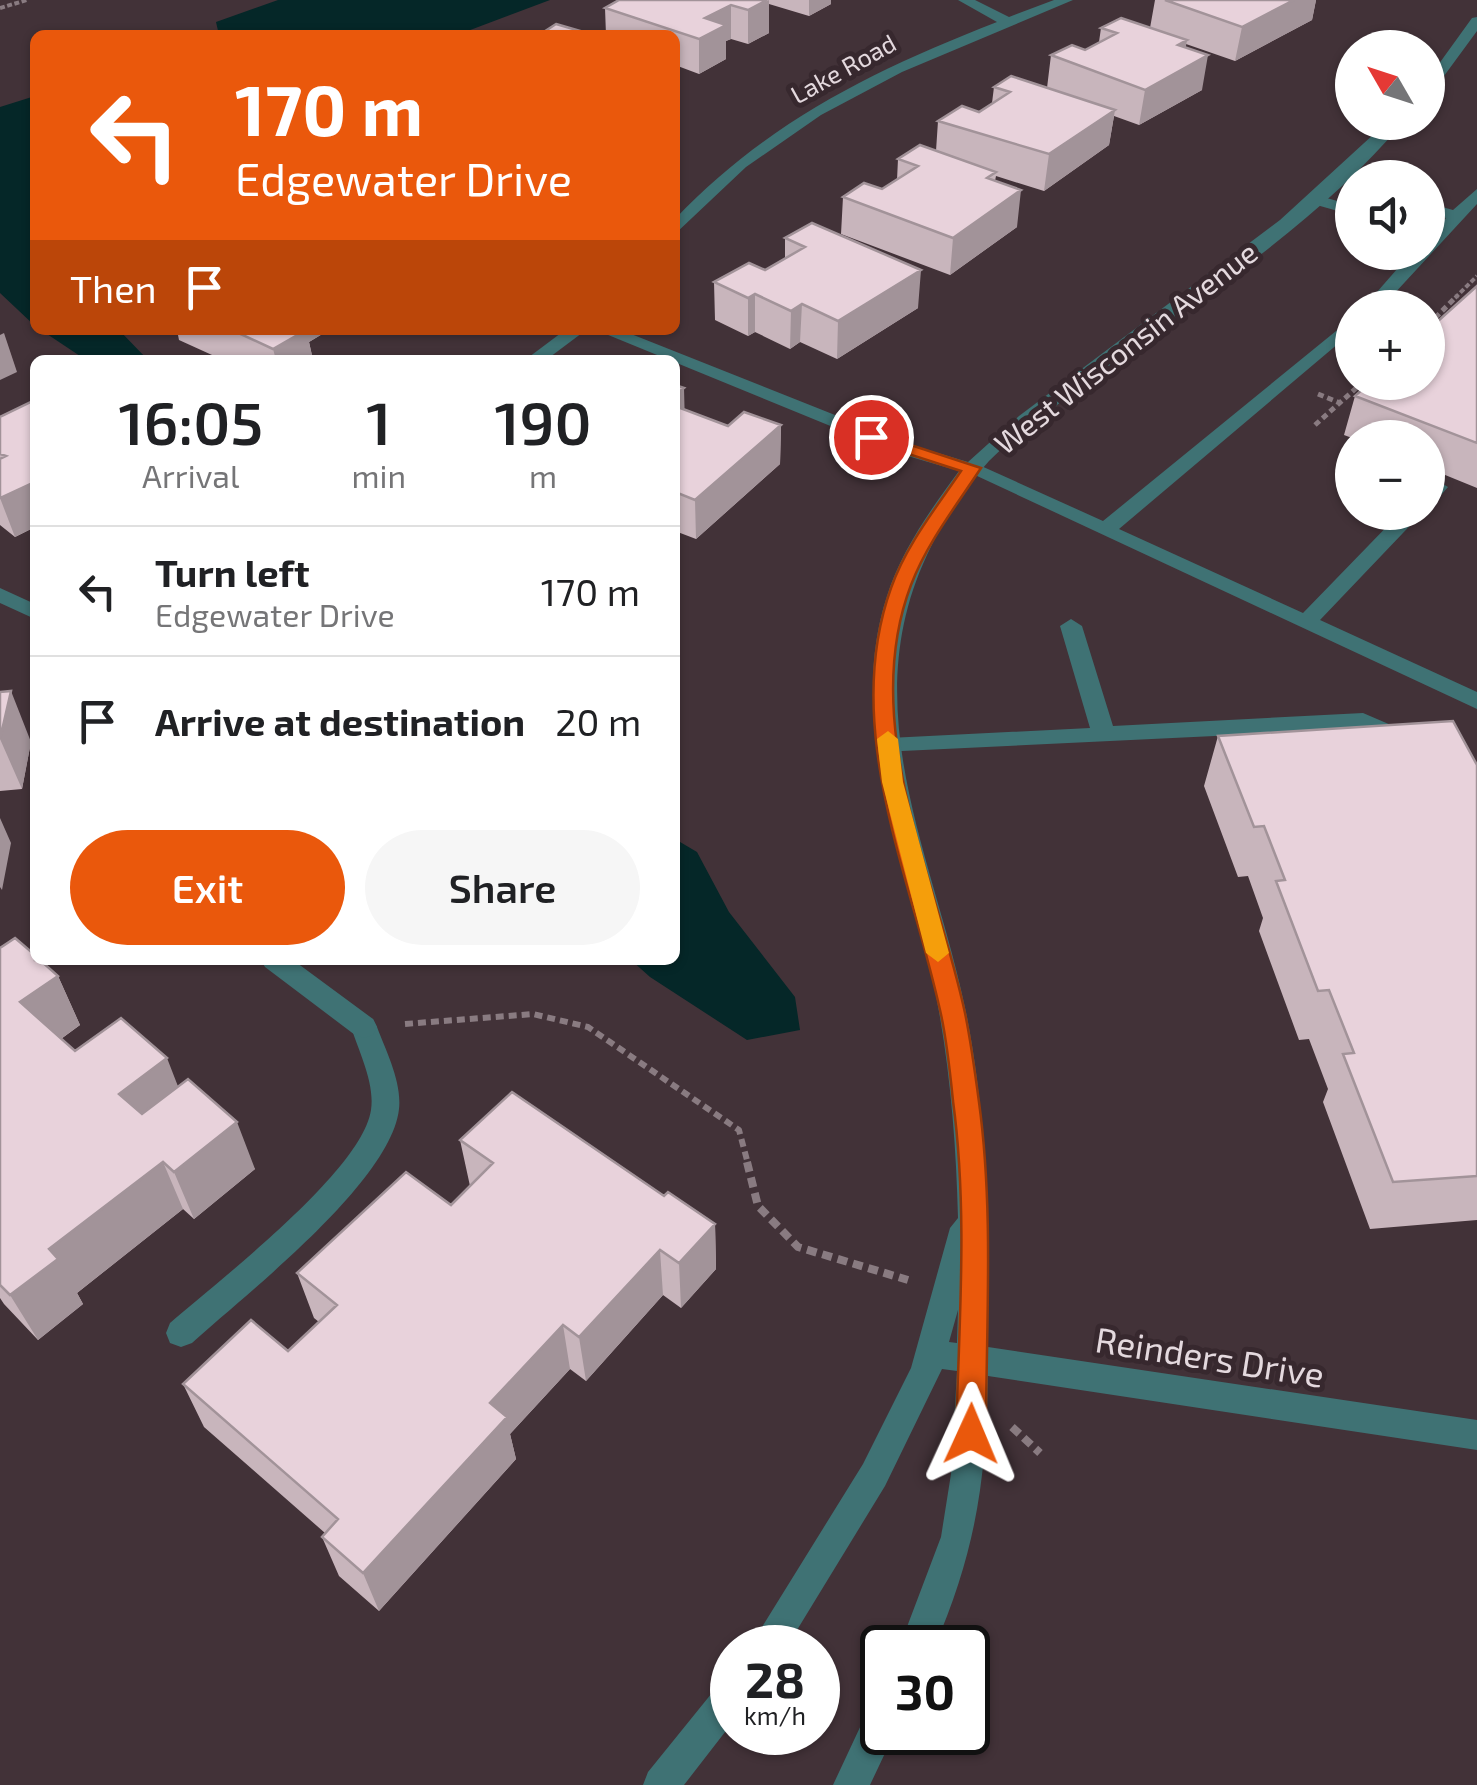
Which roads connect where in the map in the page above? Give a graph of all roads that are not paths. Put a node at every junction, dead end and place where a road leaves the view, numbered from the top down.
1 (965, 0) edge
2 (1066, 0) edge
3 (1477, 21) edge
4 (1008, 22) junction
5 (1445, 65) edge
6 (1380, 140) edge
7 (1363, 160) edge
8 (1335, 186) edge
9 (1477, 194) edge
10 (1312, 198) junction
11 (1335, 205) edge
12 (1445, 213) edge
13 (1456, 216) junction
14 (680, 223) edge
15 (1445, 226) edge
16 (1406, 270) edge
17 (1387, 290) edge
18 (570, 335) edge
19 (618, 335) edge
20 (1335, 337) edge
21 (541, 355) edge
22 (668, 355) edge
23 (680, 360) edge
24 (972, 468) junction
25 (1104, 530) junction
26 (1395, 530) edge
27 (0, 594) edge
28 (30, 609) edge
29 (1306, 622) junction
30 (1071, 626) dead end
31 (1477, 701) edge
32 (1104, 735) junction
33 (889, 746) junction
34 (1428, 752) edge
35 (281, 965) edge
36 (974, 1194) junction
37 (181, 1333) dead end
38 (930, 1353) junction
39 (972, 1362) junction
40 (1477, 1435) edge
41 (780, 1625) edge
42 (925, 1625) edge
43 (710, 1723) edge
44 (865, 1755) edge
45 (661, 1785) edge
46 (850, 1785) edge

1 - 4 street
2 - 4 street, Lake Road
3 - 5 street
4 - 14 street, Lake Road
6 - 7 street, West Wisconsin Avenue
8 - 10 street, West Wisconsin Avenue
9 - 13 street
10 - 11 street
10 - 24 street, West Wisconsin Avenue
12 - 13 street
13 - 15 street
16 - 17 street
18 - 21 street
19 - 22 street
20 - 25 street
23 - 24 street
24 - 25 street
24 - 33 street, West Wisconsin Avenue
25 - 29 street
26 - 29 street
27 - 28 street
29 - 31 street
30 - 32 street
32 - 33 street
32 - 34 street
33 - 36 street, West Wisconsin Avenue
35 - 37 street
36 - 38 street, West Wisconsin Avenue
36 - 39 street, West Wisconsin Avenue
38 - 39 street, Reinders Drive
38 - 41 street, West Wisconsin Avenue
39 - 40 street, Reinders Drive
39 - 42 street, West Wisconsin Avenue
43 - 45 street
44 - 46 street

